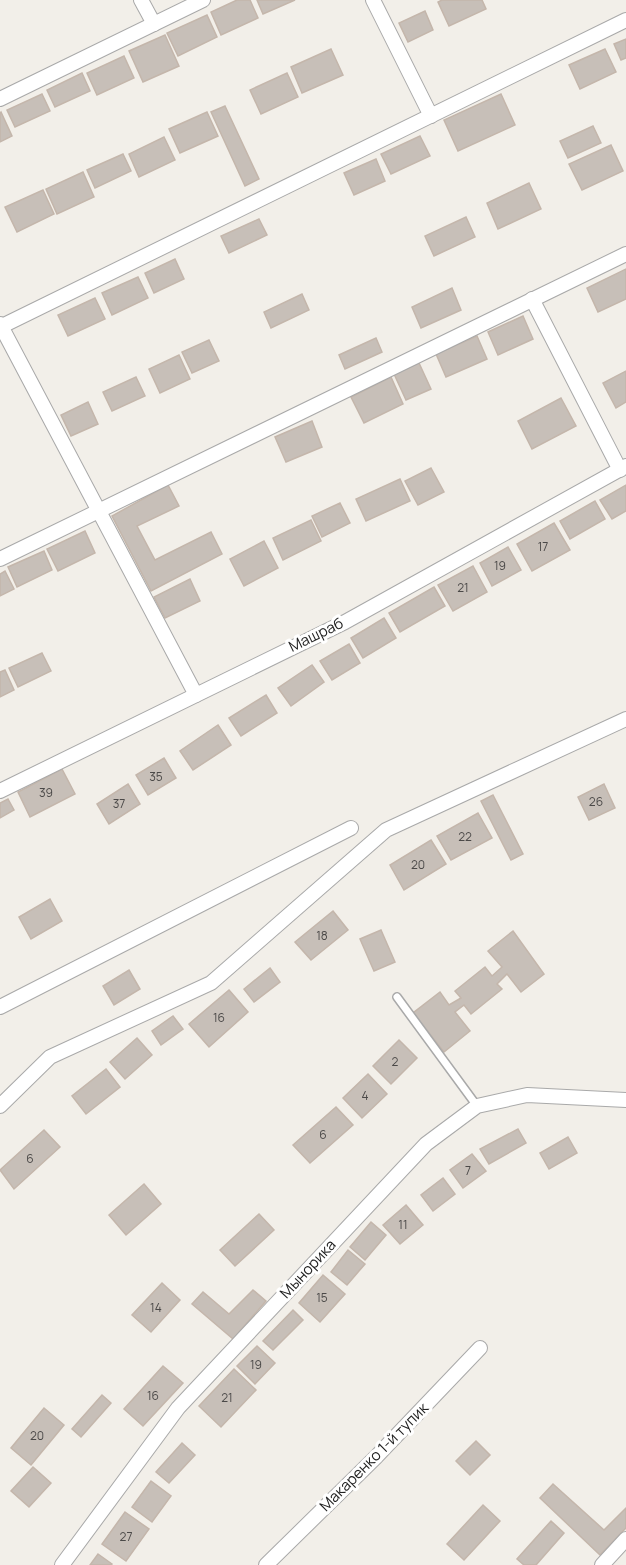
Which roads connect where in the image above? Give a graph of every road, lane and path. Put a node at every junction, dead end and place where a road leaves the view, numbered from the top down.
1 (141, 0) edge
2 (203, 0) edge
3 (373, 0) edge
4 (626, 20) edge
5 (153, 24) junction
6 (0, 99) edge
7 (431, 116) junction
8 (626, 254) edge
9 (532, 299) junction
10 (0, 326) edge
11 (623, 468) edge
12 (99, 511) junction
13 (0, 559) edge
14 (196, 694) junction
15 (626, 719) edge
16 (0, 791) edge
17 (351, 828) dead end
18 (397, 997) dead end
19 (0, 1007) edge
20 (626, 1100) edge
21 (0, 1106) edge
22 (477, 1106) junction
23 (480, 1348) dead end
24 (626, 1539) edge
25 (62, 1565) edge
26 (266, 1565) edge
27 (602, 1565) edge

1 - 5 street
2 - 5 street
3 - 7 street
4 - 7 street
5 - 6 street
7 - 10 street
8 - 9 street
9 - 11 street
9 - 12 street
10 - 12 street
11 - 14 street, Машраб
12 - 13 street
12 - 14 street
14 - 16 street, Машраб
15 - 21 street
17 - 19 street
18 - 22 lane
20 - 22 street, Мынорика
22 - 25 street, Мынорика
23 - 26 street, Макаренко 1-й тупик
24 - 27 street

